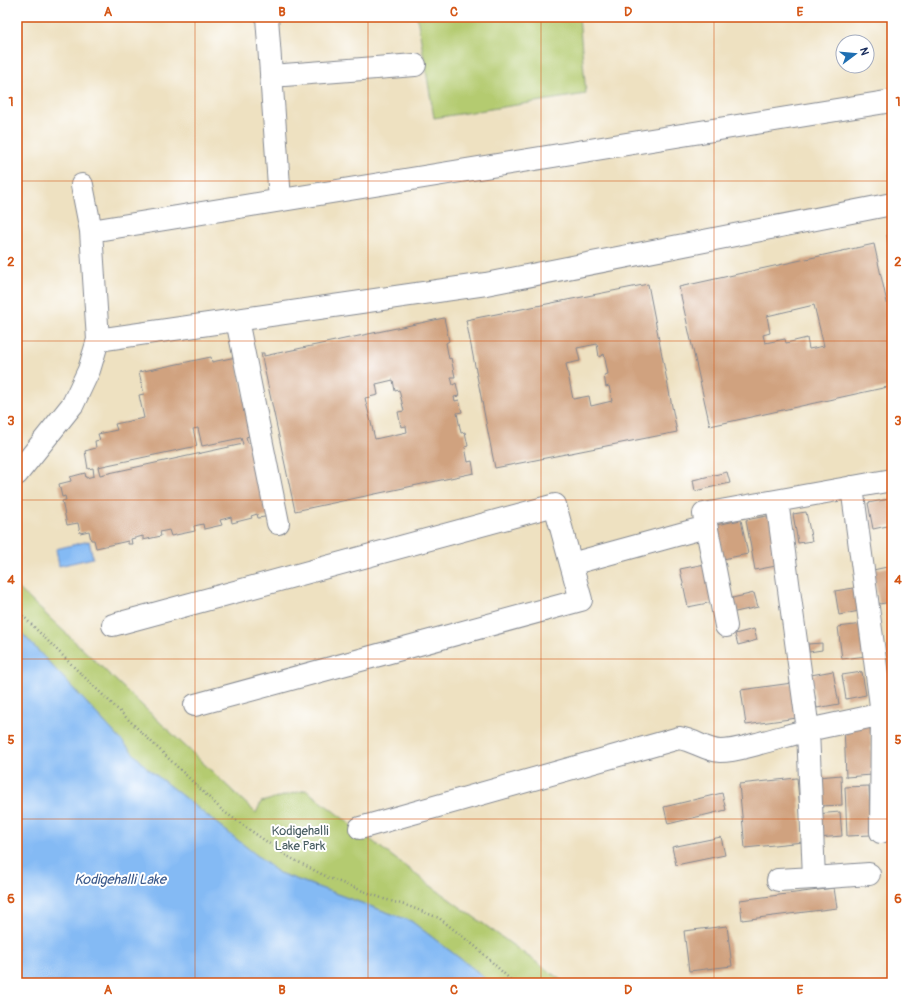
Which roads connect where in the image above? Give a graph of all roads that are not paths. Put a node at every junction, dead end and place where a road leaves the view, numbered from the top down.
1 (267, 17) edge
2 (415, 65) dead end
3 (271, 76) junction
4 (892, 102) edge
5 (82, 185) dead end
6 (280, 200) junction
7 (892, 204) edge
8 (91, 231) junction
9 (237, 320) junction
10 (98, 340) junction
11 (17, 474) edge
12 (892, 480) edge
13 (852, 487) junction
14 (777, 501) junction
15 (278, 523) dead end
16 (706, 527) junction
17 (571, 564) junction
18 (112, 625) dead end
19 (726, 626) dead end
20 (195, 705) dead end
21 (887, 712) edge
22 (808, 730) junction
23 (360, 828) dead end
24 (881, 832) dead end
25 (869, 874) dead end
26 (814, 878) junction
27 (778, 880) dead end

1 - 3 street
2 - 3 street
3 - 6 street
4 - 6 street
5 - 8 street
6 - 8 street
7 - 9 street
8 - 10 street
9 - 10 street
9 - 15 street
10 - 11 street
12 - 13 street
13 - 14 street
13 - 21 street
14 - 16 street
14 - 22 street
16 - 17 street
16 - 19 street
17 - 18 street
17 - 20 street
21 - 22 street
21 - 24 street
22 - 23 street
22 - 26 street
25 - 26 street
26 - 27 street

